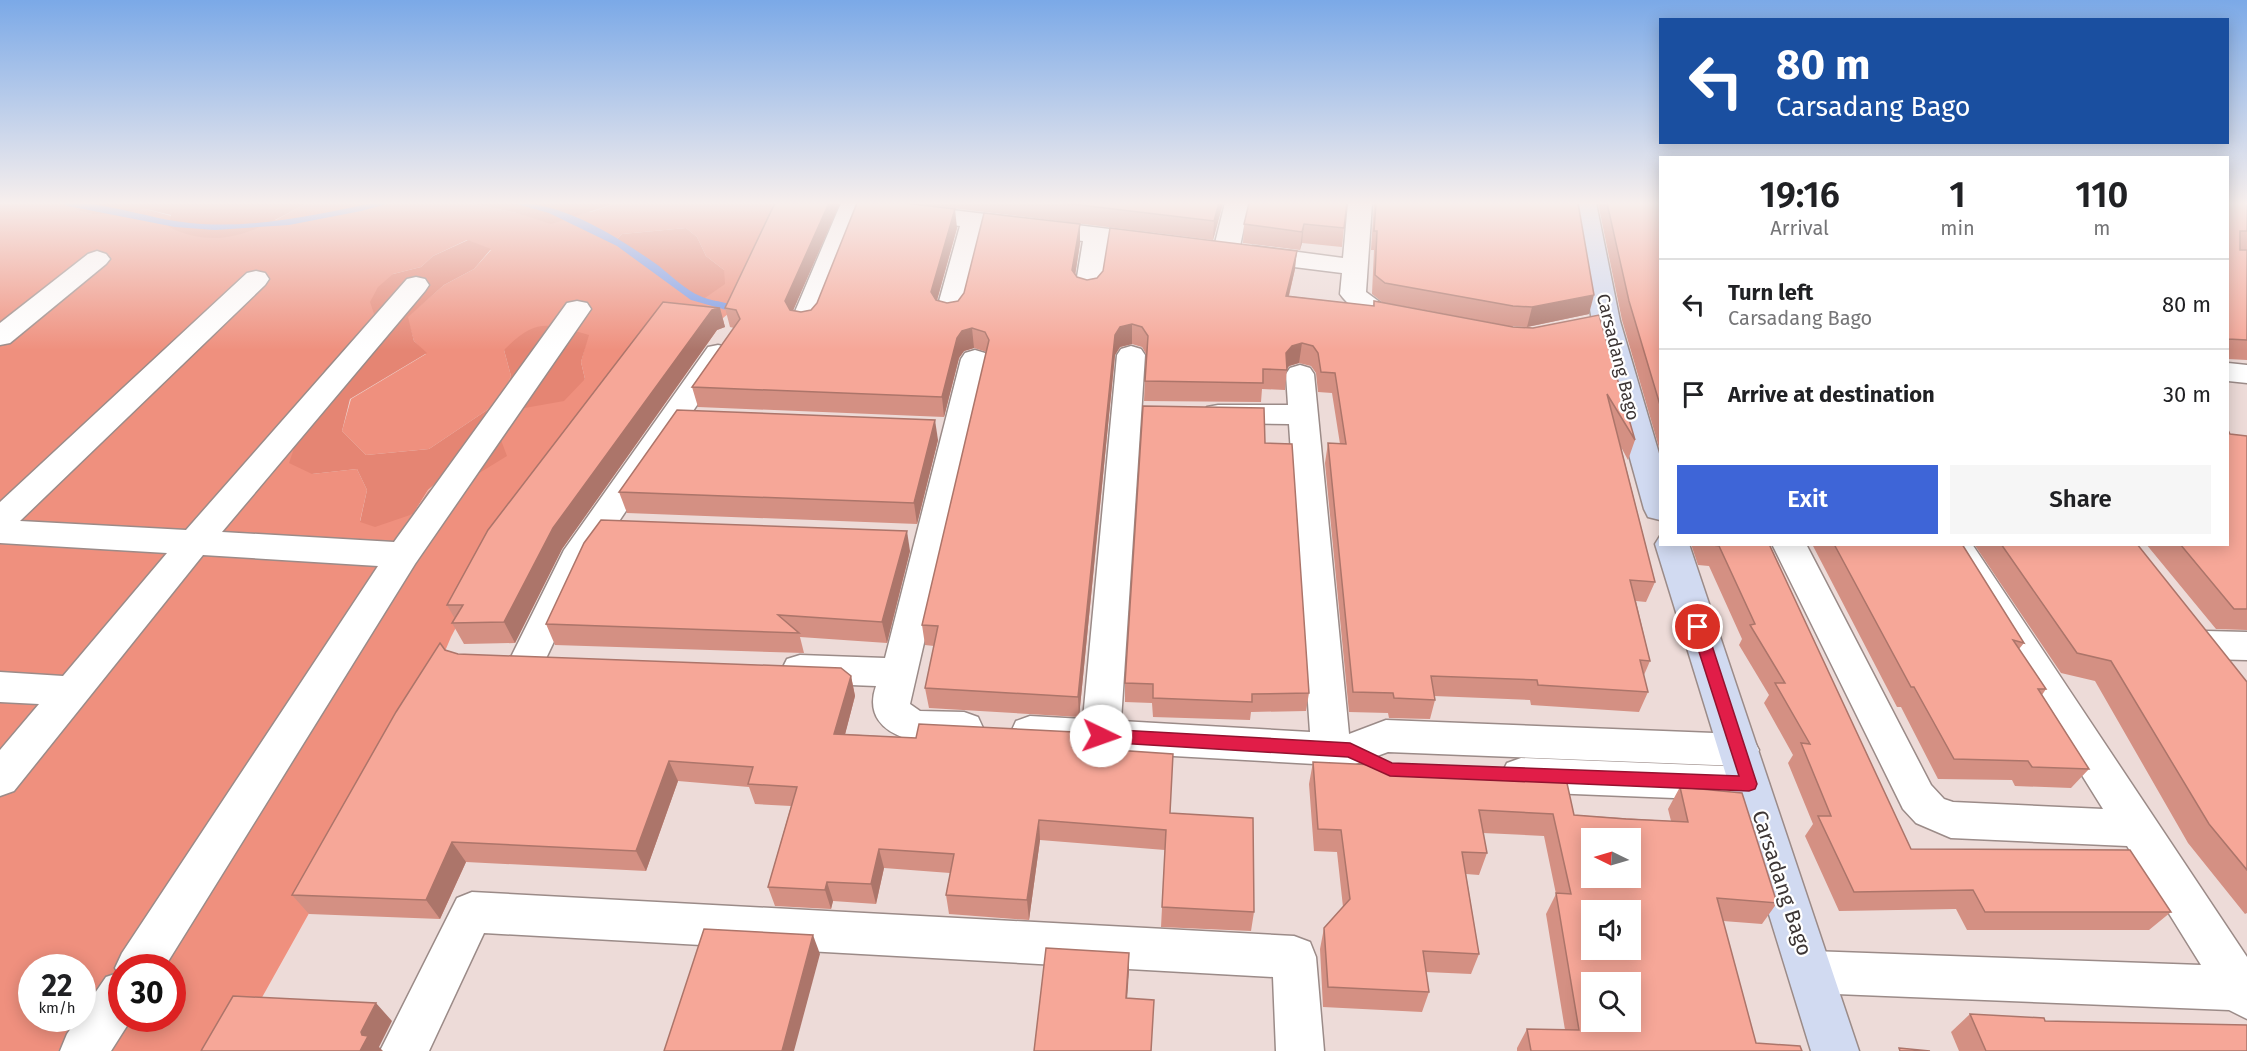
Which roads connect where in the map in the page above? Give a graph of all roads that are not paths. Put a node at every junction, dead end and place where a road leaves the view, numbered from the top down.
1 (833, 252) edge
2 (966, 252) edge
3 (1094, 252) edge
4 (1235, 252) edge
5 (1357, 252) edge
6 (1589, 252) edge
7 (97, 259) dead end
8 (1356, 267) junction
9 (256, 279) dead end
10 (416, 285) dead end
11 (1088, 289) edge
12 (577, 309) dead end
13 (950, 312) edge
14 (805, 321) edge
15 (1430, 322) edge
16 (0, 337) edge
17 (729, 337) edge
18 (1131, 355) dead end
19 (975, 359) dead end
20 (2229, 372) edge
21 (1300, 374) dead end
22 (2247, 374) edge
23 (1185, 413) edge
24 (1303, 416) junction
25 (672, 418) junction
26 (708, 419) edge
27 (1659, 507) edge
28 (0, 521) edge
29 (599, 526) junction
30 (634, 528) edge
31 (0, 531) edge
32 (896, 536) edge
33 (932, 538) junction
34 (194, 543) junction
35 (1673, 546) edge
36 (1791, 546) edge
37 (1955, 546) edge
38 (403, 555) junction
39 (2184, 618) edge
40 (2206, 645) junction
41 (2247, 646) edge
42 (528, 659) edge
43 (772, 668) edge
44 (900, 673) junction
45 (2233, 679) edge
46 (0, 687) edge
47 (73, 691) junction
48 (1101, 736) junction
49 (1340, 750) junction
50 (1744, 767) junction
51 (0, 779) edge
52 (2138, 829) junction
53 (147, 954) edge
54 (1811, 972) junction
55 (2245, 992) edge
56 (108, 1014) edge
57 (84, 1051) edge
58 (404, 1051) edge
59 (1300, 1051) edge
60 (1835, 1051) edge

1 - 14 street
2 - 13 street
3 - 11 street
4 - 8 street
5 - 8 street
6 - 27 street, Carsadang Bago
7 - 16 street
8 - 15 street
9 - 28 street
10 - 34 street
12 - 38 street
17 - 25 street
18 - 48 street
19 - 33 street
20 - 22 street
21 - 24 street
23 - 24 street
24 - 49 street
25 - 26 street
25 - 29 street
29 - 30 street
29 - 42 street
31 - 34 street
32 - 33 street
33 - 44 street
34 - 38 street
34 - 47 street
35 - 50 street, Carsadang Bago
36 - 52 street
37 - 52 street
38 - 53 street
39 - 40 street
40 - 41 street
40 - 45 street
43 - 44 street
44 - 48 street
46 - 47 street
47 - 51 street
48 - 49 street
49 - 50 street
50 - 54 street, Carsadang Bago
52 - 55 street
54 - 55 street
54 - 60 street, Carsadang Bago
56 - 57 street
58 - 59 street

